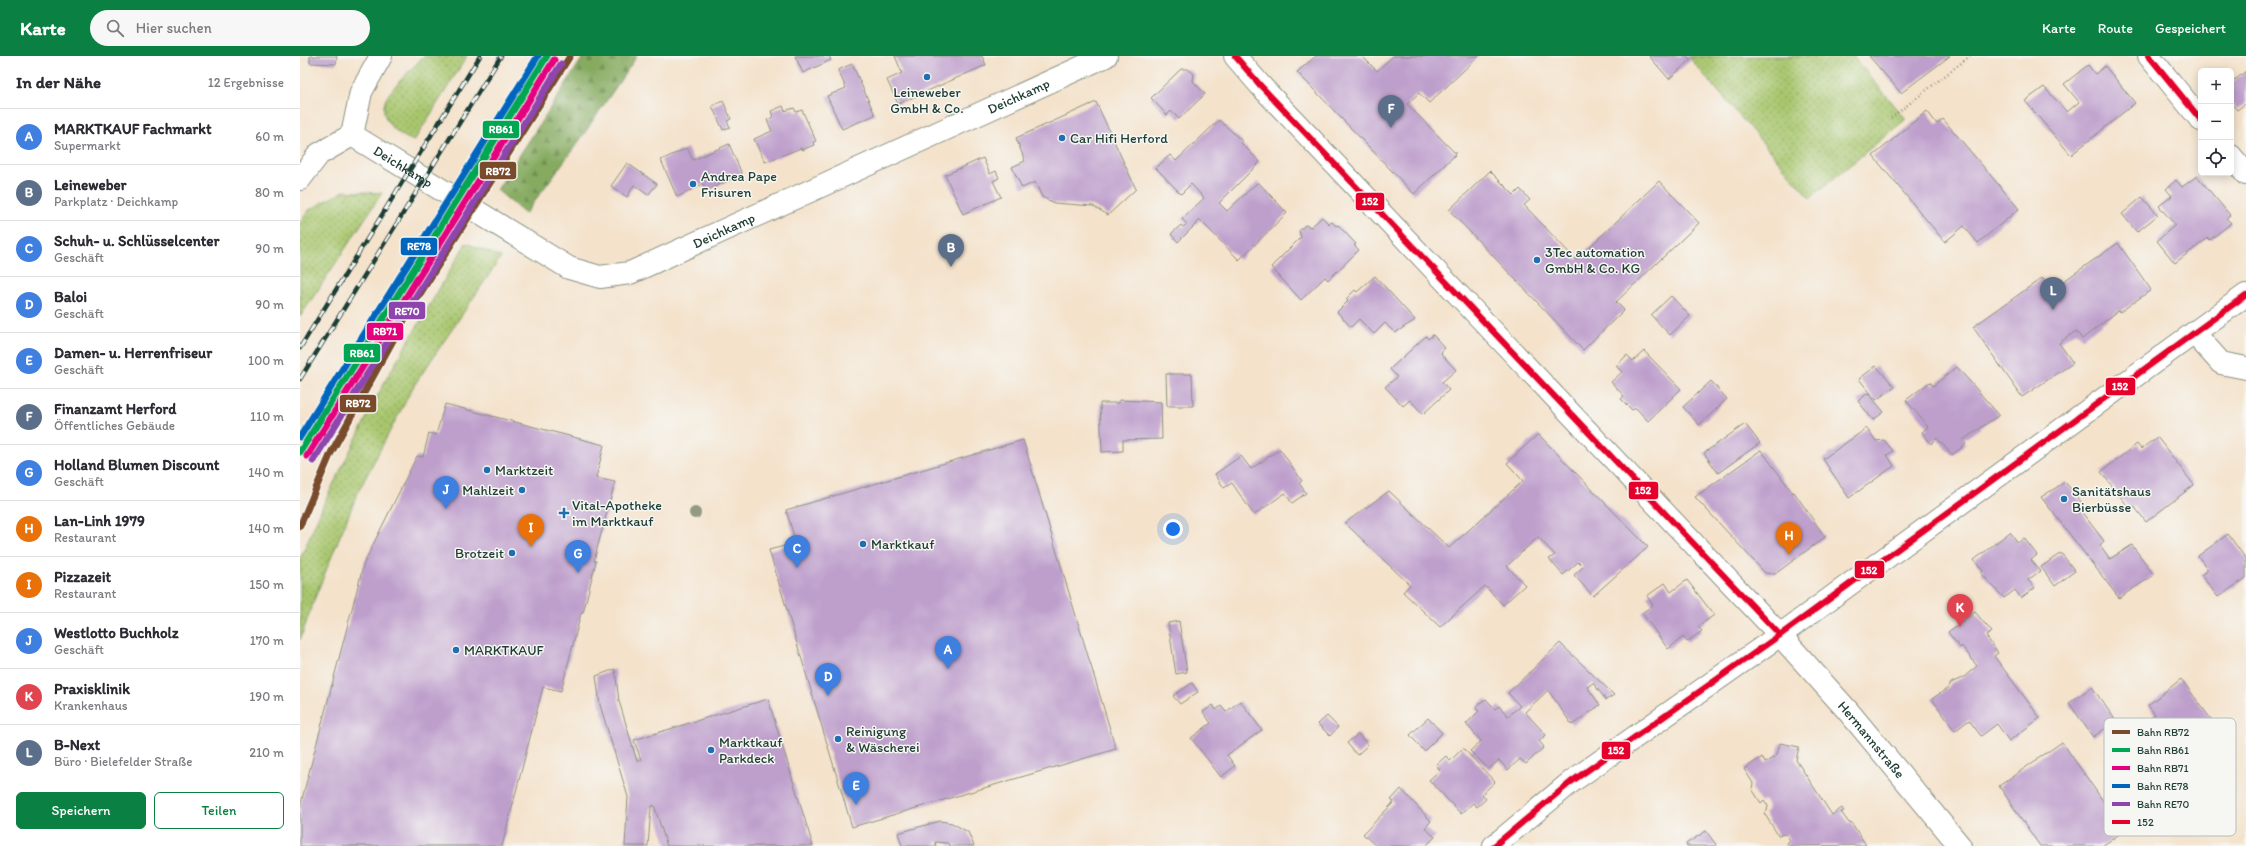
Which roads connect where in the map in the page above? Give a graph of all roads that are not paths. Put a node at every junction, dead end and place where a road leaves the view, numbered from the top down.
1 (381, 56) edge
2 (1106, 56) edge
3 (1235, 56) edge
4 (2149, 56) edge
5 (2198, 116) edge
6 (352, 135) junction
7 (2234, 160) edge
8 (2246, 174) edge
9 (300, 179) edge
10 (2246, 295) edge
11 (2194, 333) junction
12 (2246, 368) edge
13 (1780, 635) junction
14 (1494, 846) edge
15 (1960, 846) edge

1 - 6 street
2 - 6 street, Deichkamp
3 - 13 street, Hermannstraße
4 - 5 street
6 - 9 street
7 - 8 street
10 - 11 street
11 - 12 street
11 - 13 street
13 - 14 street
13 - 15 street, Hermannstraße

